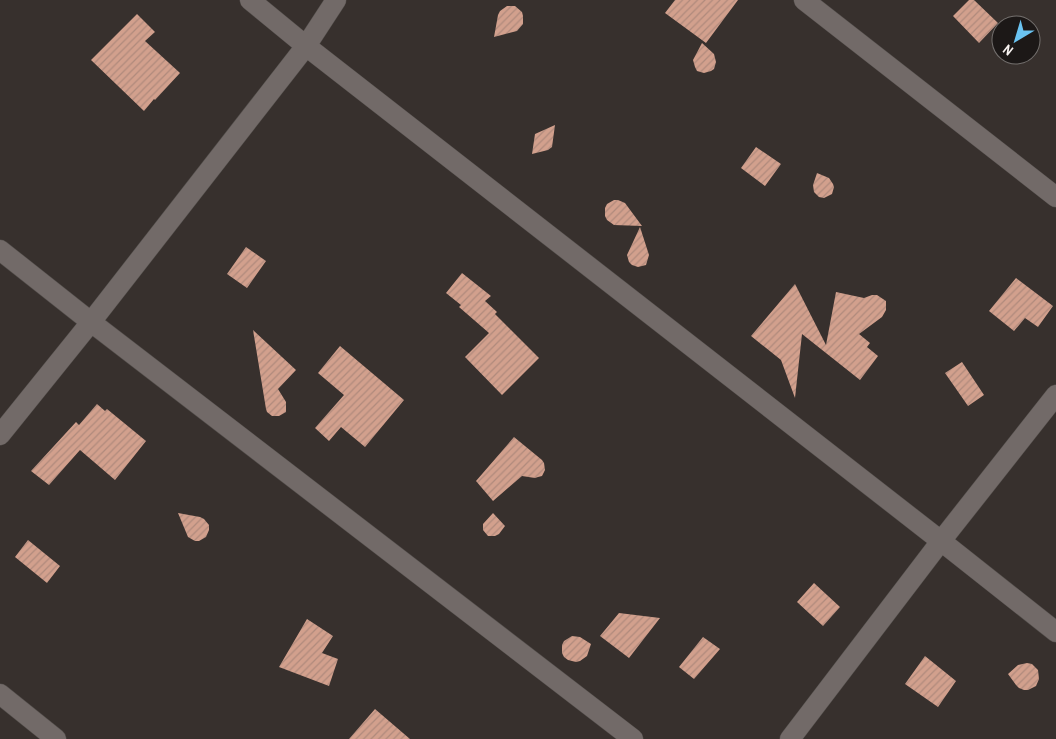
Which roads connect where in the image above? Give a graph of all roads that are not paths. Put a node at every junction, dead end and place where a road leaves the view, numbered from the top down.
1 (250, 0) edge
2 (336, 0) edge
3 (804, 0) edge
4 (306, 46) junction
5 (1056, 197) edge
6 (0, 250) edge
7 (91, 322) junction
8 (1056, 395) edge
9 (0, 435) edge
10 (941, 541) junction
11 (1056, 632) edge
12 (0, 694) edge
13 (56, 739) edge
14 (633, 739) edge
15 (790, 739) edge

1 - 4 street
2 - 4 street
3 - 5 street
4 - 7 street
4 - 10 street
6 - 7 street
7 - 9 street
7 - 14 street
8 - 10 street
10 - 11 street
10 - 15 street
12 - 13 street

